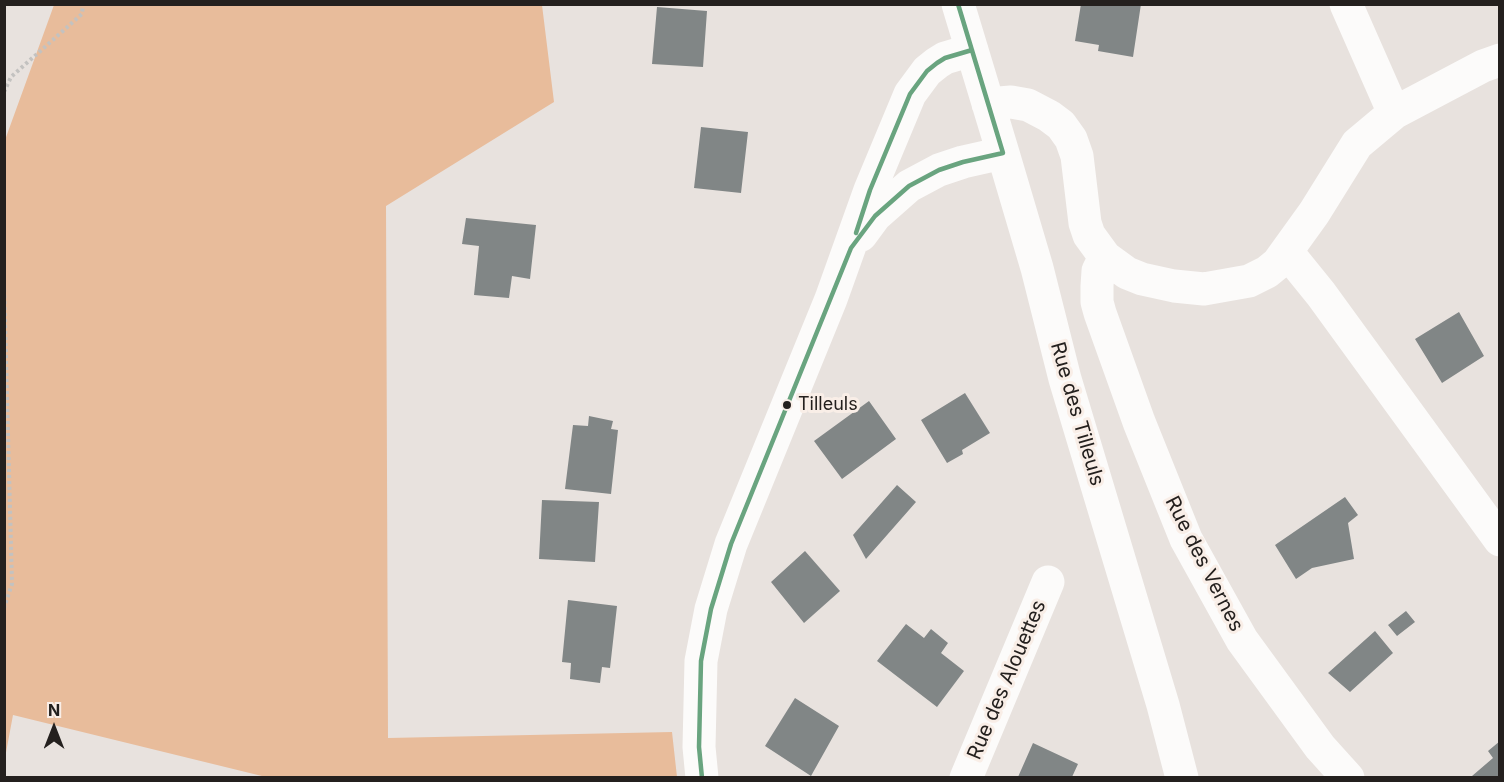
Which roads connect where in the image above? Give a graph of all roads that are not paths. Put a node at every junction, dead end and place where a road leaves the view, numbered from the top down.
1 (958, 4) edge
2 (1346, 4) edge
3 (972, 50) junction
4 (1500, 60) edge
5 (988, 104) junction
6 (1394, 113) junction
7 (1003, 153) junction
8 (851, 248) junction
9 (1287, 252) junction
10 (1105, 257) junction
11 (1500, 540) edge
12 (1048, 582) dead end
13 (702, 777) edge
14 (966, 777) edge
15 (1182, 777) edge
16 (1348, 777) edge

1 - 3 street, Rue des Tilleuls
2 - 6 street
3 - 5 street, Rue des Tilleuls
3 - 8 street
4 - 6 street
5 - 7 street, Rue des Tilleuls
5 - 10 street
6 - 9 street
7 - 8 street
7 - 15 street, Rue des Tilleuls
8 - 13 street
9 - 10 street
9 - 11 street
10 - 16 street, Rue des Vernes
12 - 14 street, Rue des Alouettes

